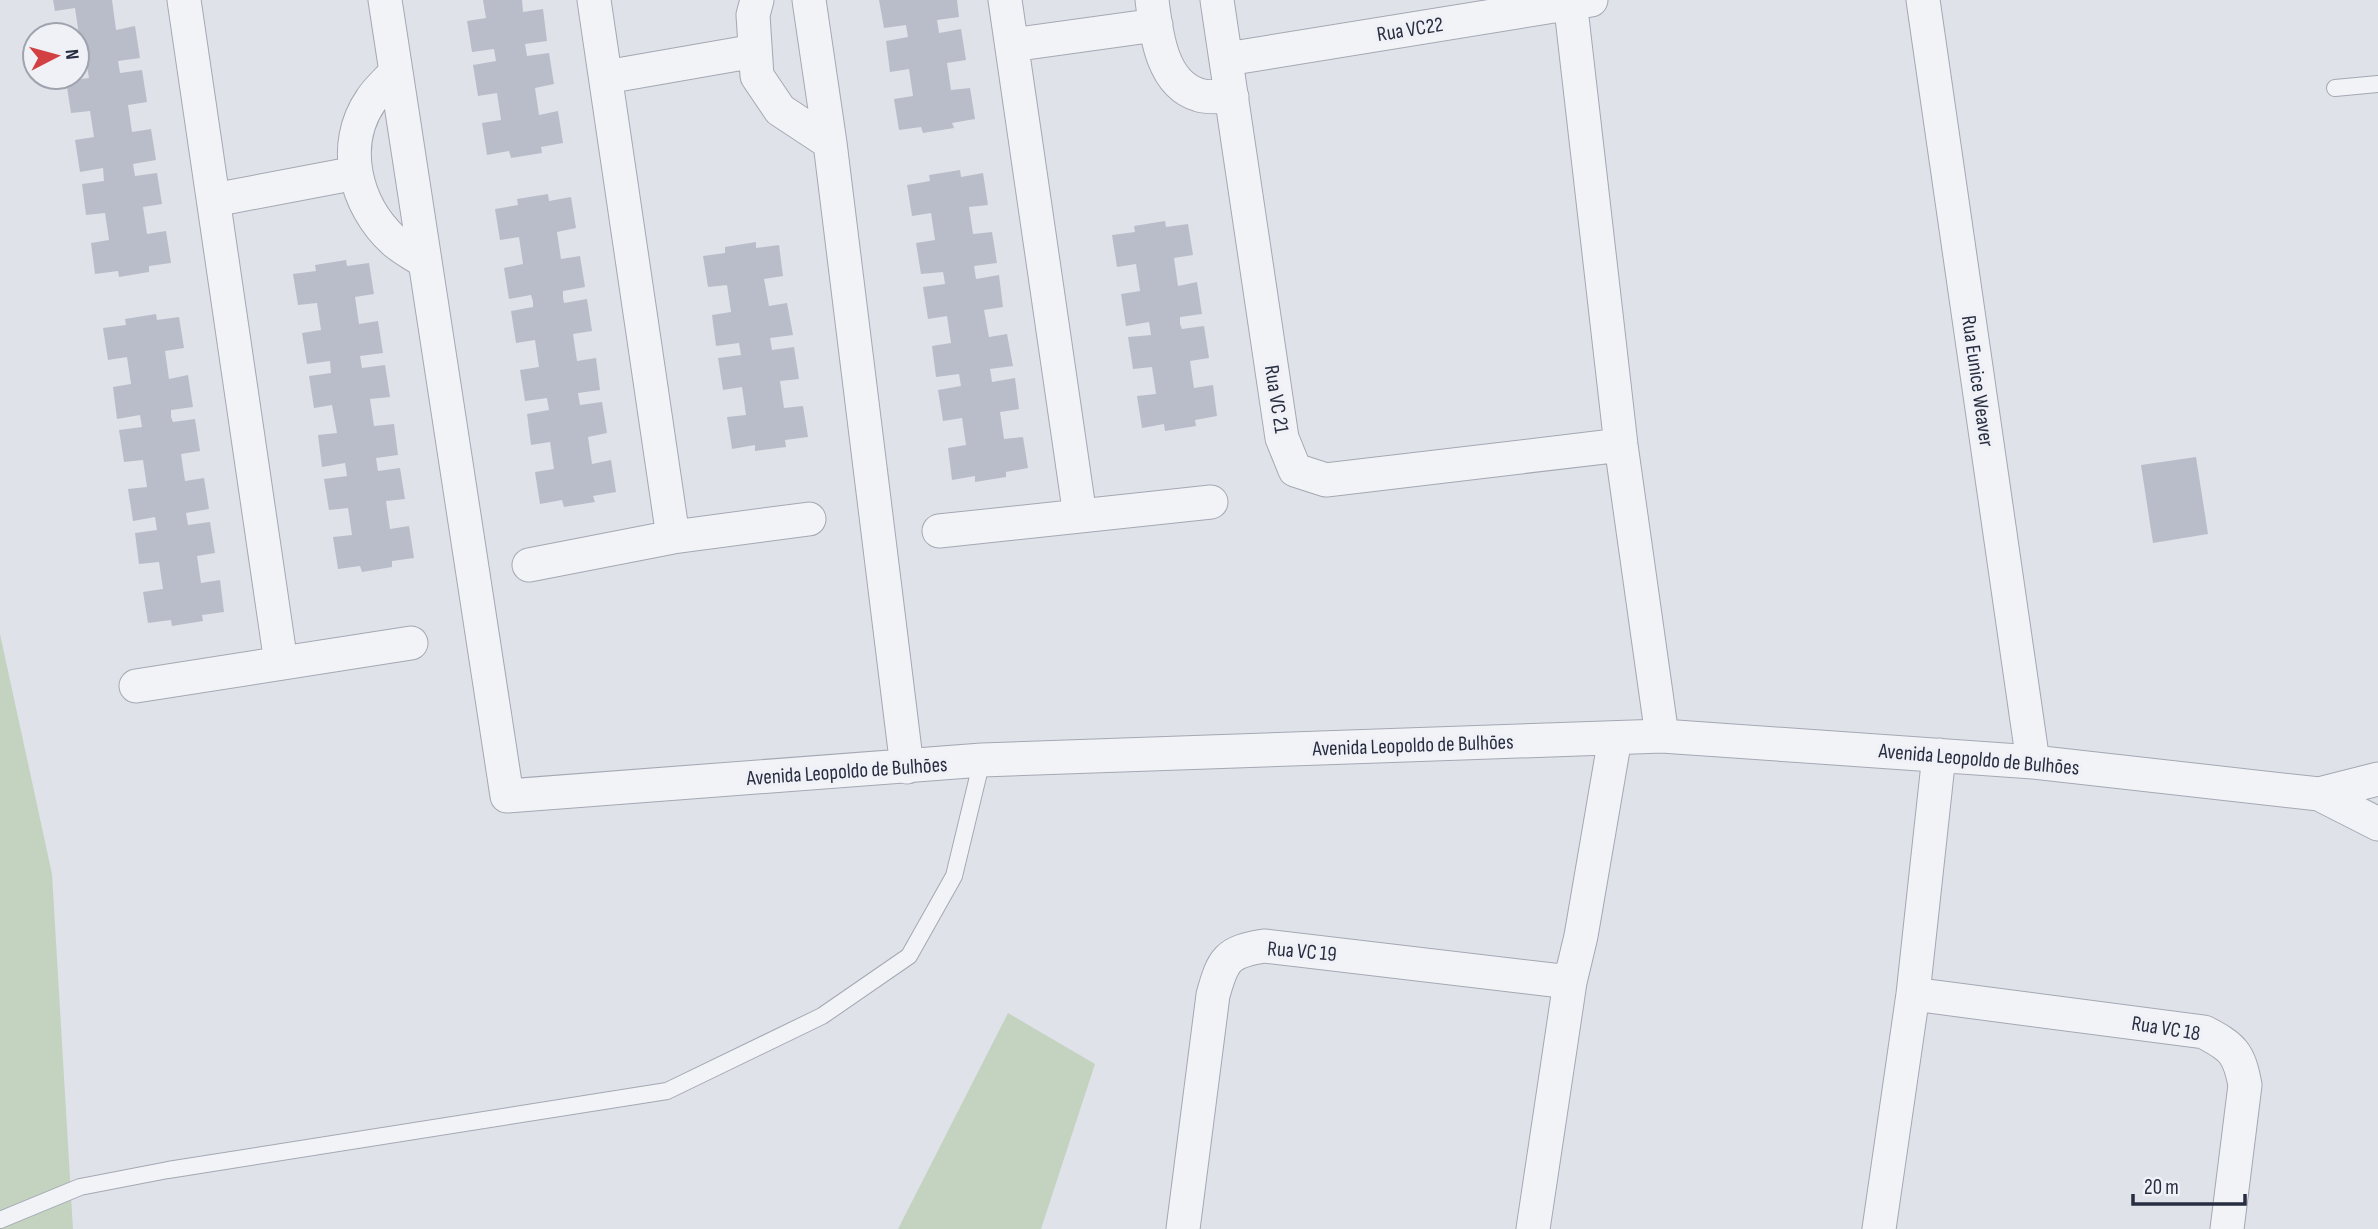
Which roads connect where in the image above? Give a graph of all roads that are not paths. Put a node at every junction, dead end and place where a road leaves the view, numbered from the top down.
1 (184, 0) edge
2 (385, 0) edge
3 (594, 0) edge
4 (757, 0) edge
5 (809, 0) edge
6 (1005, 0) edge
7 (1217, 0) edge
8 (1923, 0) edge
9 (1578, 1) edge
10 (1154, 13) edge
11 (1012, 45) junction
12 (755, 51) junction
13 (1227, 59) junction
14 (396, 72) junction
15 (606, 77) junction
16 (2378, 84) edge
17 (2335, 88) dead end
18 (1232, 97) junction
19 (830, 143) junction
20 (356, 173) junction
21 (214, 200) junction
22 (425, 262) junction
23 (1621, 445) junction
24 (1212, 502) dead end
25 (1080, 516) junction
26 (810, 519) dead end
27 (939, 531) dead end
28 (673, 537) junction
29 (529, 565) dead end
30 (411, 643) dead end
31 (281, 663) junction
32 (136, 687) dead end
33 (1662, 736) junction
34 (1615, 738) junction
35 (1939, 755) junction
36 (982, 760) junction
37 (2033, 762) junction
38 (907, 767) junction
39 (2378, 779) edge
40 (2319, 794) junction
41 (2378, 824) edge
42 (1570, 982) junction
43 (1913, 994) junction
44 (0, 1220) edge
45 (1183, 1229) edge
46 (1534, 1229) edge
47 (1879, 1229) edge
48 (2227, 1229) edge

1 - 21 street
2 - 14 street
3 - 15 street
4 - 12 street
5 - 19 street
6 - 11 street
7 - 13 street, Rua VC 21
8 - 37 street, Rua Eunice Weaver
9 - 13 street, Rua VC22
9 - 23 street
10 - 11 street
10 - 18 street
11 - 25 street
12 - 15 street
12 - 19 street
13 - 18 street, Rua VC 21
14 - 20 street
14 - 22 street
15 - 28 street
16 - 17 lane
18 - 23 street, Rua VC 21
19 - 38 street
20 - 21 street
20 - 22 street
21 - 31 street
22 - 38 street, Avenida Leopoldo de Bulhões
23 - 33 street
24 - 25 street
25 - 27 street
26 - 28 street
28 - 29 street
30 - 31 street
31 - 32 street
33 - 34 street, Avenida Leopoldo de Bulhões
33 - 35 street, Avenida Leopoldo de Bulhões
34 - 36 street, Avenida Leopoldo de Bulhões
34 - 42 street
35 - 37 street, Avenida Leopoldo de Bulhões
35 - 43 street
36 - 38 street, Avenida Leopoldo de Bulhões
36 - 44 lane
37 - 40 street, Avenida Leopoldo de Bulhões
39 - 40 street, Avenida Leopoldo de Bulhões
40 - 41 street, Avenida Leopoldo de Bulhões
42 - 45 street, Rua VC 19
42 - 46 street
43 - 47 street
43 - 48 street, Rua VC 18

